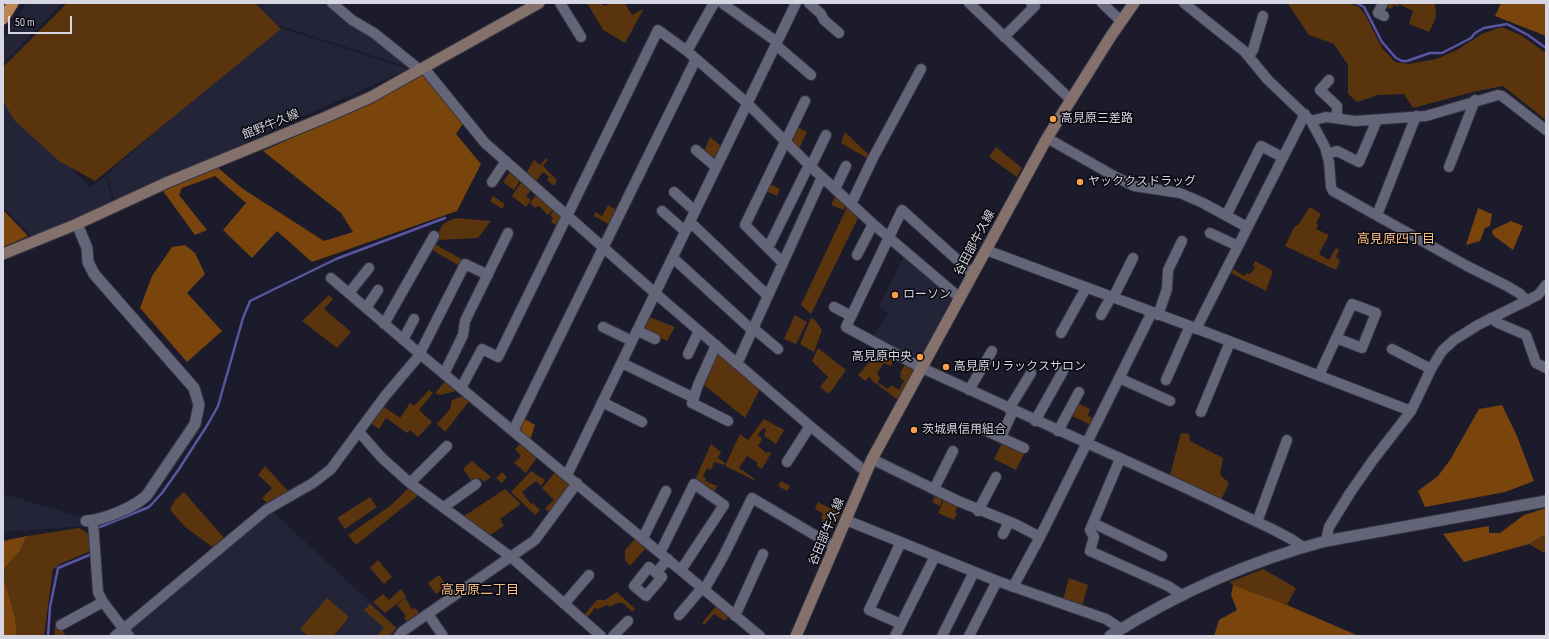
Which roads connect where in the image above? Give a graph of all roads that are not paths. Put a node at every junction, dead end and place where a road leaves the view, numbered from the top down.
1 (13, 3) edge
2 (332, 3) edge
3 (539, 3) edge
4 (560, 3) edge
5 (714, 3) edge
6 (722, 3) edge
7 (796, 3) edge
8 (809, 3) edge
9 (969, 3) edge
10 (1031, 3) edge
11 (1102, 3) edge
12 (1134, 3) edge
13 (1382, 3) edge
14 (1187, 4) edge
15 (1263, 16) dead end
16 (1384, 16) dead end
17 (3, 19) edge
18 (1121, 21) junction
19 (839, 33) dead end
20 (581, 37) dead end
21 (1004, 37) junction
22 (776, 44) junction
23 (687, 51) junction
24 (1249, 56) junction
25 (696, 59) junction
26 (422, 69) junction
27 (921, 69) dead end
28 (812, 75) dead end
29 (1329, 80) dead end
30 (1071, 100) junction
31 (1475, 100) junction
32 (805, 102) dead end
33 (746, 103) junction
34 (1416, 116) junction
35 (1308, 118) junction
36 (1337, 118) junction
37 (1377, 120) junction
38 (1546, 130) edge
39 (826, 135) dead end
40 (1047, 138) junction
41 (785, 142) junction
42 (696, 150) dead end
43 (1327, 154) junction
44 (1282, 157) junction
45 (506, 161) junction
46 (810, 166) junction
47 (846, 166) dead end
48 (716, 167) junction
49 (1449, 167) dead end
50 (822, 177) junction
51 (492, 182) dead end
52 (835, 188) junction
53 (674, 192) dead end
54 (851, 204) junction
55 (662, 210) dead end
56 (695, 211) junction
57 (567, 215) junction
58 (1378, 215) junction
59 (1226, 216) junction
60 (77, 224) junction
61 (873, 224) junction
62 (687, 227) junction
63 (1247, 227) junction
64 (508, 233) dead end
65 (1210, 233) dead end
66 (434, 236) dead end
67 (888, 237) junction
68 (1182, 241) dead end
69 (1238, 246) junction
70 (604, 247) junction
71 (768, 248) junction
72 (986, 250) junction
73 (3, 254) edge
74 (857, 255) dead end
75 (673, 258) junction
76 (1133, 258) dead end
77 (783, 263) junction
78 (369, 268) dead end
79 (973, 274) junction
80 (488, 275) junction
81 (331, 278) dead end
82 (1546, 285) edge
83 (1086, 288) junction
84 (378, 290) dead end
85 (348, 293) junction
86 (656, 294) junction
87 (768, 296) junction
88 (1112, 297) junction
89 (960, 298) junction
90 (1527, 301) junction
91 (834, 307) dead end
92 (366, 308) junction
93 (1155, 314) junction
94 (1101, 315) dead end
95 (851, 316) junction
96 (1491, 318) junction
97 (414, 319) dead end
98 (384, 324) junction
99 (603, 327) dead end
100 (1193, 328) junction
101 (752, 329) junction
102 (638, 331) junction
103 (699, 331) junction
104 (1061, 333) dead end
105 (1336, 338) junction
106 (655, 339) dead end
107 (403, 340) junction
108 (632, 341) junction
109 (1230, 342) junction
110 (716, 345) junction
111 (778, 349) dead end
112 (1392, 349) dead end
113 (992, 351) dead end
114 (420, 354) junction
115 (688, 354) dead end
116 (622, 363) junction
117 (737, 364) junction
118 (922, 368) junction
119 (1431, 368) junction
120 (1546, 368) edge
121 (1063, 371) dead end
122 (1031, 373) dead end
123 (444, 374) junction
124 (1318, 375) junction
125 (1119, 378) junction
126 (1166, 380) dead end
127 (462, 388) junction
128 (968, 390) junction
129 (1079, 392) dead end
130 (694, 398) junction
131 (1170, 401) dead end
132 (602, 402) junction
133 (1011, 410) junction
134 (1411, 411) junction
135 (1201, 412) dead end
136 (728, 421) dead end
137 (1035, 421) junction
138 (642, 422) dead end
139 (810, 426) junction
140 (982, 429) dead end
141 (513, 431) junction
142 (1058, 431) junction
143 (359, 432) junction
144 (1001, 437) junction
145 (1287, 440) dead end
146 (1087, 445) junction
147 (447, 446) dead end
148 (1024, 448) dead end
149 (953, 451) dead end
150 (872, 459) junction
151 (1120, 459) junction
152 (787, 462) dead end
153 (866, 472) junction
154 (567, 475) junction
155 (996, 477) dead end
156 (410, 483) junction
157 (577, 483) junction
158 (476, 484) dead end
159 (934, 489) junction
160 (666, 491) dead end
161 (1546, 501) edge
162 (444, 507) junction
163 (978, 511) junction
164 (846, 520) junction
165 (89, 521) joint
166 (1009, 522) junction
167 (1257, 522) junction
168 (1093, 524) junction
169 (1003, 534) dead end
170 (1040, 536) junction
171 (643, 538) junction
172 (1326, 541) junction
173 (901, 542) junction
174 (835, 546) junction
175 (1303, 547) junction
176 (763, 554) dead end
177 (664, 556) junction
178 (935, 556) junction
179 (1162, 556) dead end
180 (511, 557) junction
181 (681, 570) junction
182 (656, 572) dead end
183 (974, 572) junction
184 (589, 575) dead end
185 (996, 580) junction
186 (1013, 587) junction
187 (703, 589) junction
188 (1182, 595) junction
189 (104, 602) junction
190 (564, 604) junction
191 (428, 614) junction
192 (679, 615) dead end
193 (735, 616) junction
194 (628, 621) dead end
195 (901, 624) junction
196 (61, 625) dead end
197 (1121, 629) junction
198 (126, 632) edge
199 (115, 636) edge
200 (399, 636) edge
201 (443, 636) edge
202 (601, 636) edge
203 (613, 636) edge
204 (760, 636) edge
205 (796, 636) edge
206 (895, 636) edge
207 (942, 636) edge
208 (969, 636) edge
209 (1110, 636) edge

1 - 17 highway
2 - 26 street
3 - 26 main road, 館野牛久線
4 - 20 street
5 - 23 street
6 - 22 street
7 - 22 street
8 - 19 street
9 - 21 street
10 - 21 street
11 - 18 street
12 - 18 main road, 谷田部牛久線
13 - 16 street
14 - 24 street
15 - 24 street
18 - 30 main road, 谷田部牛久線
21 - 30 street
22 - 28 street
22 - 33 street
23 - 25 street
23 - 57 street
24 - 35 street
25 - 33 street
25 - 70 street
26 - 45 street
26 - 60 main road, 館野牛久線
27 - 54 street
29 - 36 street
30 - 40 main road, 谷田部牛久線
31 - 34 street
31 - 38 street
31 - 49 street
32 - 41 street
33 - 41 street
33 - 48 street
34 - 37 street
34 - 58 street
35 - 36 street
35 - 43 street
35 - 44 street
36 - 37 street
37 - 43 street
39 - 46 street
40 - 59 street
40 - 72 main road, 谷田部牛久線
41 - 46 street
41 - 71 street
42 - 48 street
43 - 58 street
44 - 59 street
44 - 63 street
45 - 51 street
45 - 57 street
46 - 50 street
46 - 71 street
47 - 52 street
48 - 56 street
50 - 52 street
50 - 77 street
52 - 54 street
53 - 56 street
54 - 61 street
55 - 62 street
56 - 62 street
57 - 70 street
57 - 127 street
58 - 90 street
59 - 63 street
60 - 73 main road, 館野牛久線
60 - 165 street
61 - 67 street
61 - 74 street
62 - 75 street
62 - 87 street
63 - 69 street
64 - 80 street
65 - 69 street
66 - 98 street
67 - 79 street
67 - 89 street
67 - 95 street
68 - 93 street
69 - 100 street
70 - 86 street
70 - 141 street
71 - 77 street
72 - 79 main road, 谷田部牛久線
72 - 83 street
75 - 86 street
75 - 101 street
76 - 88 street
77 - 87 street
78 - 85 street
79 - 89 main road, 谷田部牛久線
80 - 114 street
80 - 123 street
81 - 85 street
82 - 90 street
83 - 88 street
83 - 104 street
84 - 92 street
85 - 92 street
86 - 102 street
86 - 103 street
87 - 101 street
88 - 93 street
88 - 94 street
89 - 118 main road, 谷田部牛久線
90 - 96 street
91 - 95 street
92 - 98 street
93 - 100 street
93 - 125 street
95 - 118 street
96 - 119 street
96 - 120 street
97 - 107 street
98 - 107 street
99 - 108 street
100 - 109 street
100 - 126 street
101 - 111 street
101 - 117 street
102 - 106 street
102 - 108 street
103 - 110 street
103 - 115 street
105 - 105 street
105 - 124 street
107 - 114 street
108 - 116 street
109 - 124 street
109 - 135 street
110 - 117 street
110 - 130 street
112 - 119 street
113 - 128 street
114 - 123 street
114 - 143 street
116 - 130 street
116 - 132 street
117 - 139 street
118 - 128 street
118 - 150 main road, 谷田部牛久線
119 - 134 street
121 - 137 street
122 - 133 street
123 - 127 street
124 - 134 street
125 - 131 street
125 - 146 street
127 - 141 street
128 - 133 street
129 - 142 street
130 - 136 street
132 - 138 street
132 - 154 street
133 - 137 street
133 - 144 street
134 - 172 street
137 - 142 street
139 - 152 street
139 - 153 street
140 - 144 street
141 - 154 street
142 - 146 street
143 - 156 street
143 - 198 street
144 - 148 street
145 - 167 street
146 - 151 street
146 - 170 street
147 - 156 street
149 - 159 street
150 - 153 main road, 谷田部牛久線
150 - 159 street
151 - 167 street
151 - 168 street
153 - 164 main road, 谷田部牛久線
154 - 157 street
155 - 163 street
156 - 162 street
157 - 171 street
157 - 180 street
158 - 162 street
159 - 163 street
160 - 171 street
161 - 172 street
162 - 180 street
163 - 166 street
164 - 173 street
164 - 174 main road, 谷田部牛久線
165 - 189 street
166 - 169 street
166 - 170 street
167 - 175 street
168 - 179 street
168 - 188 street
170 - 186 street
171 - 177 street
172 - 175 street
173 - 178 street
173 - 195 street
174 - 187 street
174 - 205 main road, 谷田部牛久線
175 - 188 street
176 - 193 street
177 - 181 street
177 - 181 street
177 - 182 street
178 - 183 street
178 - 195 street
180 - 190 street
180 - 191 street
181 - 187 street
183 - 185 street
183 - 207 street
184 - 190 street
185 - 186 street
185 - 208 street
186 - 197 street
187 - 192 street
187 - 193 street
188 - 197 street
189 - 196 street
189 - 198 street
190 - 202 street
191 - 200 street
191 - 201 street
193 - 204 street
194 - 203 street
195 - 206 street
197 - 209 street
198 - 199 street

